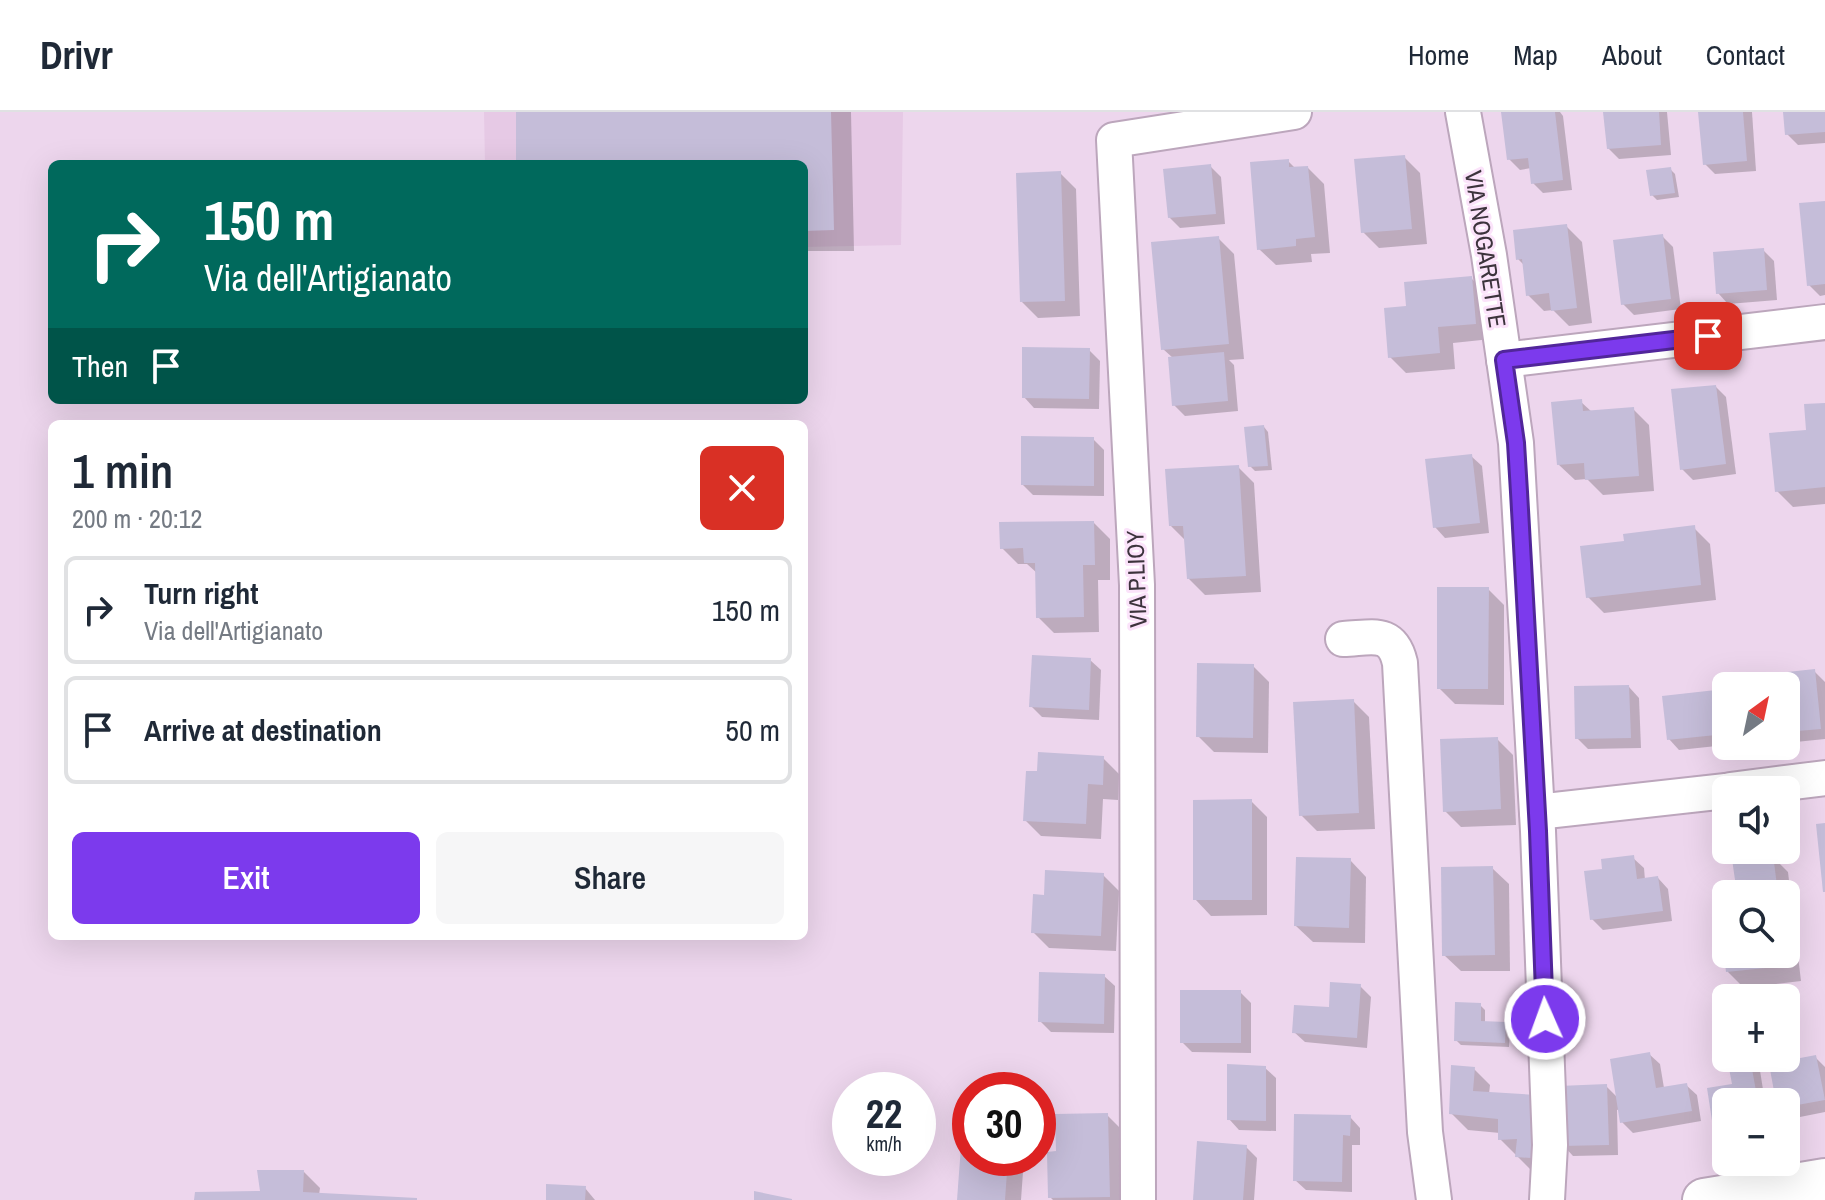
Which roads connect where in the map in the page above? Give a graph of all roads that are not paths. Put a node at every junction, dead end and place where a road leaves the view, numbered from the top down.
1 (1294, 112) edge
2 (1463, 112) edge
3 (1825, 322) edge
4 (1504, 360) junction
5 (1343, 639) dead end
6 (1825, 778) edge
7 (1800, 781) edge
8 (1712, 792) edge
9 (1537, 812) junction
10 (1825, 1180) edge
11 (1138, 1200) edge
12 (1434, 1200) edge
13 (1547, 1200) edge
14 (1704, 1200) edge

1 - 11 street, VIA P.LIOY
2 - 4 street, VIA NOGARETTE
3 - 4 street
4 - 9 street, VIA NOGARETTE
5 - 12 street
6 - 7 street
8 - 9 street
9 - 13 street, VIA NOGARETTE
10 - 14 street

